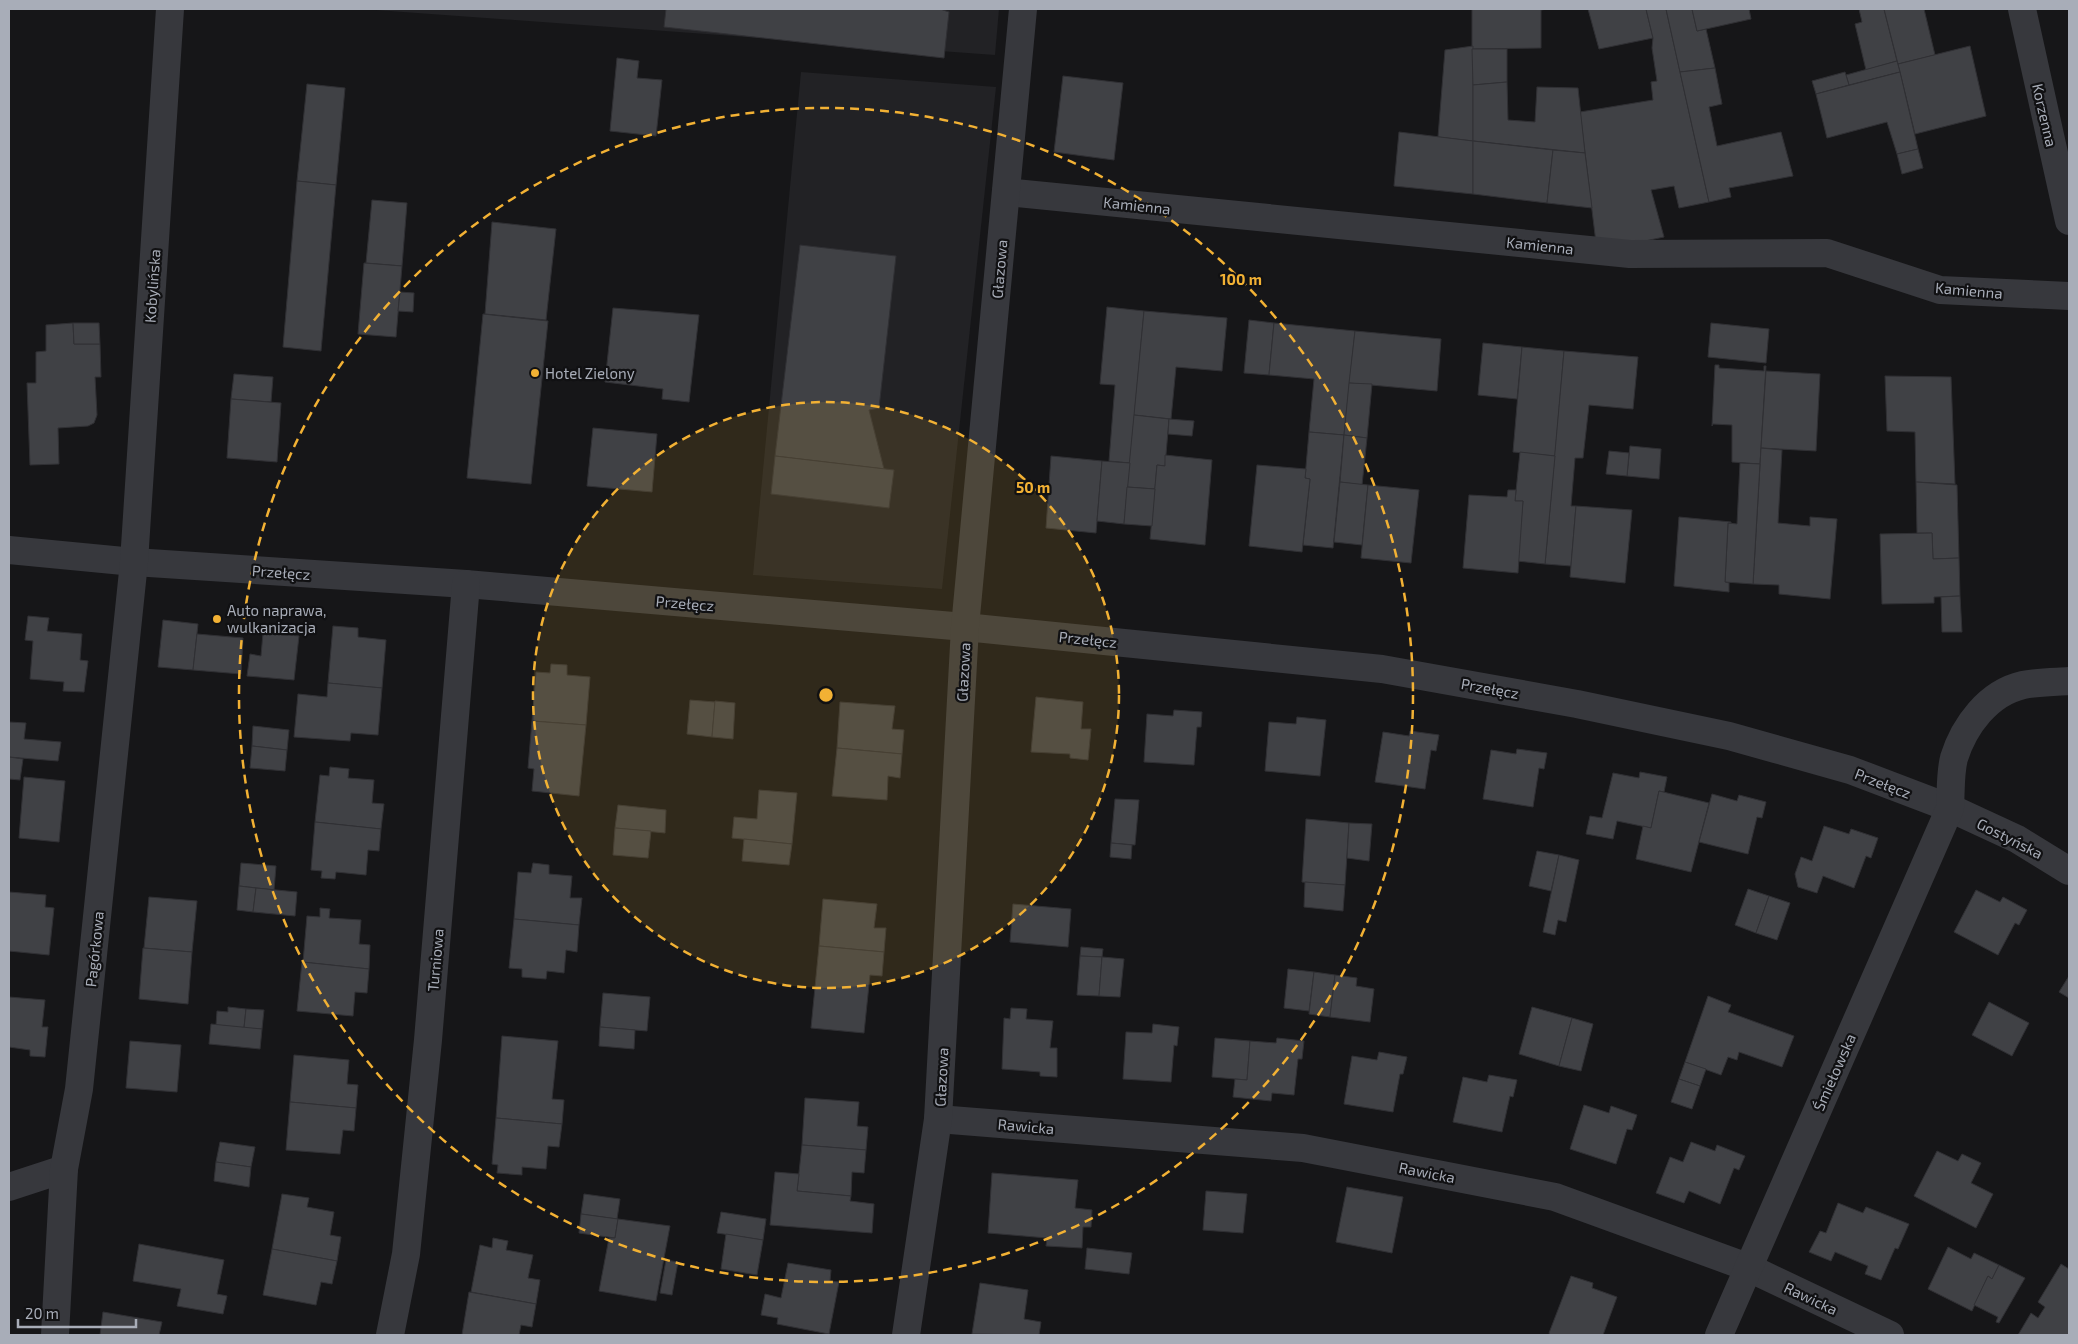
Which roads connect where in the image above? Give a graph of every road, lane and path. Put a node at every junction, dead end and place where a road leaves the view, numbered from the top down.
1 (170, 9) edge
2 (1023, 9) edge
3 (2022, 9) edge
4 (1006, 192) junction
5 (2069, 221) edge
6 (2069, 296) edge
7 (9, 550) edge
8 (134, 562) junction
9 (466, 584) junction
10 (965, 627) junction
11 (2069, 681) edge
12 (1950, 808) junction
13 (2069, 871) edge
14 (938, 1119) junction
15 (64, 1169) junction
16 (9, 1187) edge
17 (1747, 1267) junction
18 (55, 1335) edge
19 (390, 1335) edge
20 (906, 1335) edge
21 (1718, 1335) edge
22 (1890, 1335) edge

1 - 8 street, Kobylińska
2 - 4 street, Głazowa
3 - 5 street, Korzenna
4 - 6 street, Kamienna
4 - 10 street, Głazowa
7 - 8 street, Przełęcz
8 - 9 street, Przełęcz
8 - 15 street, Pagórkowa
9 - 10 street, Przełęcz
9 - 19 street, Turniowa
10 - 12 street, Przełęcz
10 - 14 street, Głazowa
11 - 12 street
12 - 13 street, Gostyńska
12 - 17 street, Śmiełowska
14 - 17 street, Rawicka
14 - 20 street, Głazowa
15 - 16 street
15 - 18 street, Pagórkowa
17 - 21 street, Śmiełowska
17 - 22 street, Rawicka

